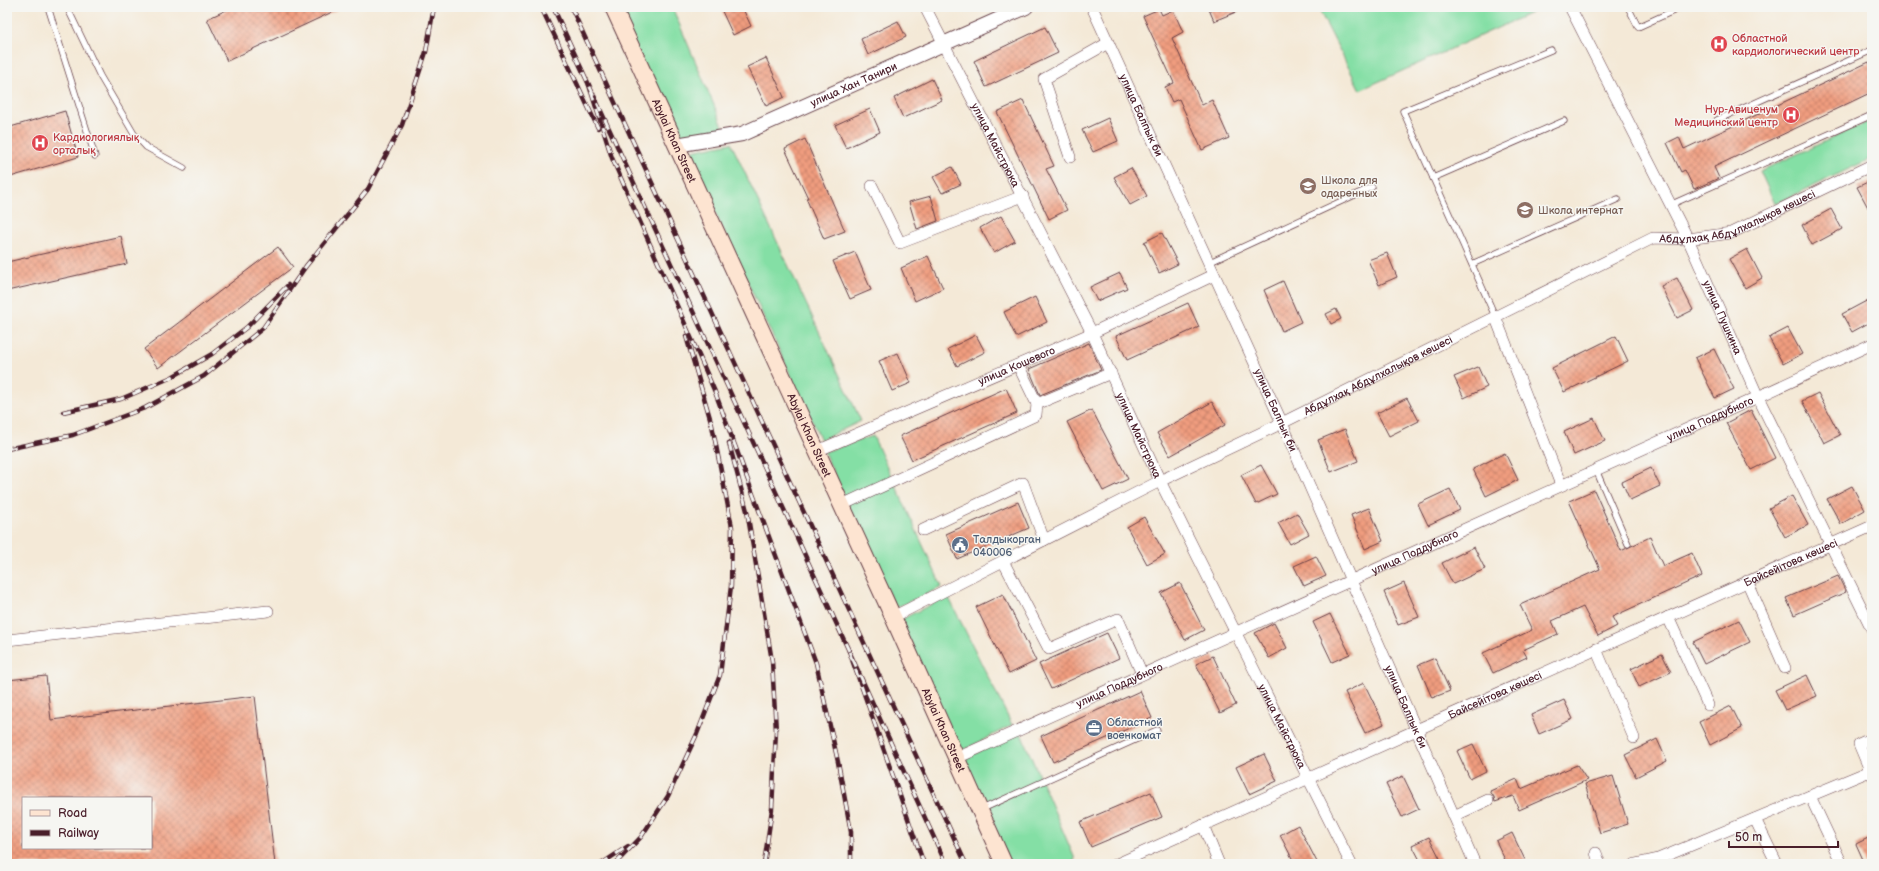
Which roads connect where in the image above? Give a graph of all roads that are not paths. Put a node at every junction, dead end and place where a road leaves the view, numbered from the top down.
1 (48, 7) edge
2 (67, 7) edge
3 (613, 7) edge
4 (925, 7) edge
5 (1026, 7) edge
6 (1092, 7) edge
7 (1570, 7) edge
8 (1628, 7) edge
9 (1683, 7) edge
10 (1700, 7) edge
11 (1108, 42) junction
12 (945, 43) junction
13 (1551, 50) dead end
14 (1872, 50) edge
15 (1872, 115) edge
16 (1717, 120) dead end
17 (1564, 121) dead end
18 (676, 145) junction
19 (95, 156) dead end
20 (1070, 157) dead end
21 (1872, 165) edge
22 (184, 168) dead end
23 (1433, 178) junction
24 (872, 186) dead end
25 (1372, 187) dead end
26 (1023, 196) junction
27 (1618, 199) dead end
28 (1670, 205) junction
29 (1688, 239) junction
30 (1208, 263) junction
31 (1472, 264) junction
32 (1214, 275) junction
33 (1495, 316) junction
34 (1092, 333) junction
35 (1872, 344) edge
36 (1018, 365) junction
37 (1111, 374) junction
38 (1758, 397) junction
39 (1037, 404) junction
40 (1282, 423) junction
41 (817, 451) junction
42 (1596, 470) junction
43 (1160, 481) junction
44 (1561, 485) junction
45 (842, 505) junction
46 (1872, 526) edge
47 (923, 530) dead end
48 (1044, 540) junction
49 (1628, 544) dead end
50 (1831, 544) junction
51 (1003, 561) junction
52 (1351, 580) junction
53 (1748, 581) junction
54 (268, 611) dead end
55 (893, 617) junction
56 (1668, 617) junction
57 (1872, 629) edge
58 (1235, 632) junction
59 (7, 640) edge
60 (1596, 650) junction
61 (1785, 668) dead end
62 (1142, 674) junction
63 (1708, 705) dead end
64 (1157, 730) dead end
65 (1417, 730) junction
66 (1634, 738) dead end
67 (1872, 738) edge
68 (957, 758) junction
69 (1871, 773) edge
70 (1308, 778) junction
71 (1810, 796) junction
72 (1488, 800) dead end
73 (980, 810) junction
74 (1454, 816) junction
75 (1755, 819) junction
76 (1203, 825) junction
77 (1596, 853) dead end
78 (1660, 862) edge
79 (1004, 864) edge
80 (1117, 864) edge
81 (1219, 864) edge
82 (1351, 864) edge
83 (1475, 864) edge
84 (1600, 864) edge
85 (1635, 864) edge
86 (1777, 864) edge
87 (1842, 864) edge

1 - 19 lane
2 - 22 lane
3 - 18 main road, Abylai Khan Street
4 - 12 street, улица Майстрюка
5 - 12 street, улица Хан Танири
6 - 11 street, улица Балпык би
7 - 28 street, улица Пушкина
8 - 9 lane
9 - 10 lane
11 - 20 street
11 - 30 street, улица Балпык би
12 - 18 street, улица Хан Танири
12 - 26 street, улица Майстрюка
13 - 23 lane
14 - 16 lane
15 - 28 lane
17 - 23 lane
18 - 41 main road, Abylai Khan Street
21 - 29 street, Абдұлхақ Абдұлхалықов көшесі
23 - 31 lane
24 - 26 street
25 - 30 lane
26 - 34 street, улица Майстрюка
27 - 31 lane
28 - 29 street, улица Пушкина
29 - 33 street, Абдұлхақ Абдұлхалықов көшесі
29 - 38 street, улица Пушкина
30 - 32 street, улица Балпык би
31 - 33 lane
32 - 34 street, улица Кошевого
32 - 40 street, улица Балпык би
33 - 40 street, Абдұлхақ Абдұлхалықов көшесі
33 - 44 street
34 - 36 street, улица Кошевого
34 - 37 street, улица Майстрюка
35 - 38 street, улица Поддубного
36 - 39 street
36 - 41 street, улица Кошевого
37 - 39 street
37 - 43 street, улица Майстрюка
38 - 42 street, улица Поддубного
38 - 50 street, улица Пушкина
39 - 45 street
40 - 43 street, Абдұлхақ Абдұлхалықов көшесі
40 - 52 street, улица Балпык би
41 - 45 main road, Abylai Khan Street
42 - 44 street, улица Поддубного
42 - 49 lane
43 - 48 street, Абдұлхақ Абдұлхалықов көшесі
43 - 58 street, улица Майстрюка
44 - 52 street, улица Поддубного
45 - 55 main road, Abylai Khan Street
46 - 50 street, Байсейітова көшесі
47 - 48 street
48 - 51 street, Абдұлхақ Абдұлхалықов көшесі
50 - 53 street, Байсейітова көшесі
50 - 57 street, улица Пушкина
51 - 55 street, Абдұлхақ Абдұлхалықов көшесі
51 - 62 street
52 - 58 street, улица Поддубного
52 - 65 street, улица Балпык би
53 - 56 street, Байсейітова көшесі
53 - 61 street
54 - 59 street
55 - 68 main road, Abylai Khan Street
56 - 60 street, Байсейітова көшесі
56 - 63 street
58 - 62 street, улица Поддубного
58 - 70 street, улица Майстрюка
60 - 65 street, Байсейітова көшесі
60 - 66 street
62 - 68 street, улица Поддубного
64 - 73 lane
65 - 70 street, Байсейітова көшесі
65 - 74 street, улица Балпык би
67 - 69 street
68 - 73 main road, Abylai Khan Street
69 - 71 street
70 - 76 street, Байсейітова көшесі
70 - 82 street, улица Майстрюка
71 - 75 street
71 - 87 street
72 - 74 street
73 - 79 main road, Abylai Khan Street
74 - 83 street, улица Балпык би
75 - 78 street
75 - 86 street
76 - 80 street, Байсейітова көшесі
76 - 81 street
77 - 84 street
78 - 85 street

